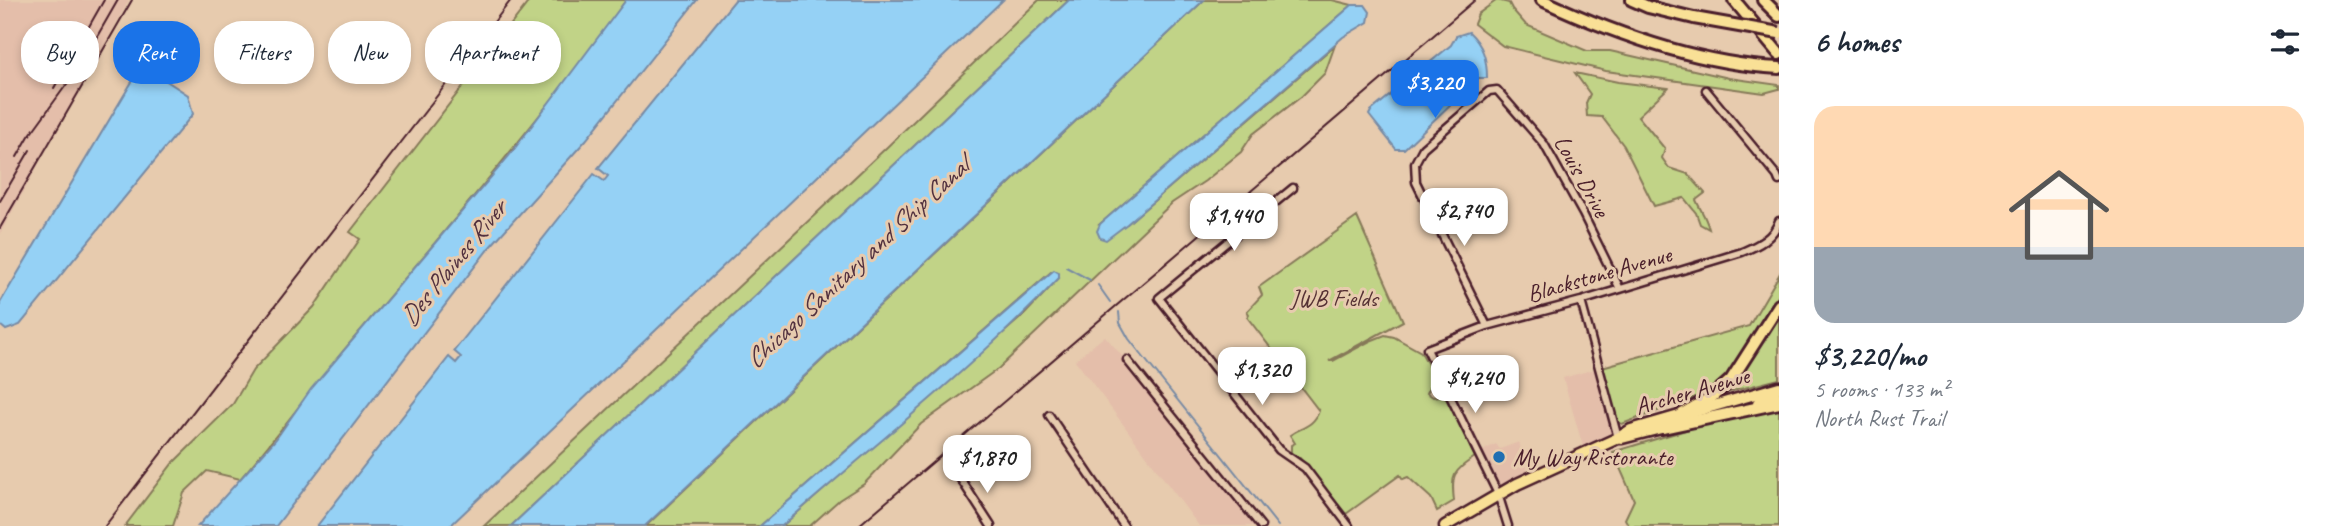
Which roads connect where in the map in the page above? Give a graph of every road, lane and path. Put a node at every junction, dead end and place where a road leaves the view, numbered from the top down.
1 (1542, 0) edge
2 (1632, 0) edge
3 (1734, 0) edge
4 (1763, 0) edge
5 (1779, 16) edge
6 (1779, 33) edge
7 (1779, 54) edge
8 (1779, 68) edge
9 (1706, 90) dead end
10 (1779, 163) edge
11 (1771, 169) junction
12 (1779, 181) edge
13 (1293, 188) dead end
14 (1778, 224) edge
15 (1620, 289) junction
16 (1581, 301) junction
17 (1779, 305) edge
18 (1487, 326) junction
19 (1127, 360) dead end
20 (1779, 387) edge
21 (1779, 397) edge
22 (1779, 403) edge
23 (1682, 414) junction
24 (1049, 415) dead end
25 (1662, 428) junction
26 (1618, 438) junction
27 (960, 478) dead end
28 (1498, 494) junction
29 (991, 526) edge
30 (1124, 526) edge
31 (1261, 526) edge
32 (1349, 526) edge
33 (1445, 526) edge
34 (1508, 526) edge

1 - 8 highway
2 - 6 highway, bridge
3 - 7 highway
4 - 5 highway
9 - 11 street
10 - 11 street
11 - 12 street
13 - 32 street
14 - 15 street, Blackstone Avenue
15 - 16 street, Blackstone Avenue
15 - 18 street, Louis Drive
16 - 18 street, Blackstone Avenue
16 - 26 street
17 - 23 highway
18 - 28 street, Blackstone Avenue
19 - 31 street
20 - 23 main road, Archer Avenue
21 - 25 main road, Archer Avenue
22 - 25 highway
23 - 26 main road, Archer Avenue
24 - 30 street
25 - 26 main road, Archer Avenue
26 - 28 main road, Archer Avenue
27 - 29 street
28 - 33 main road, Archer Avenue
28 - 34 street

